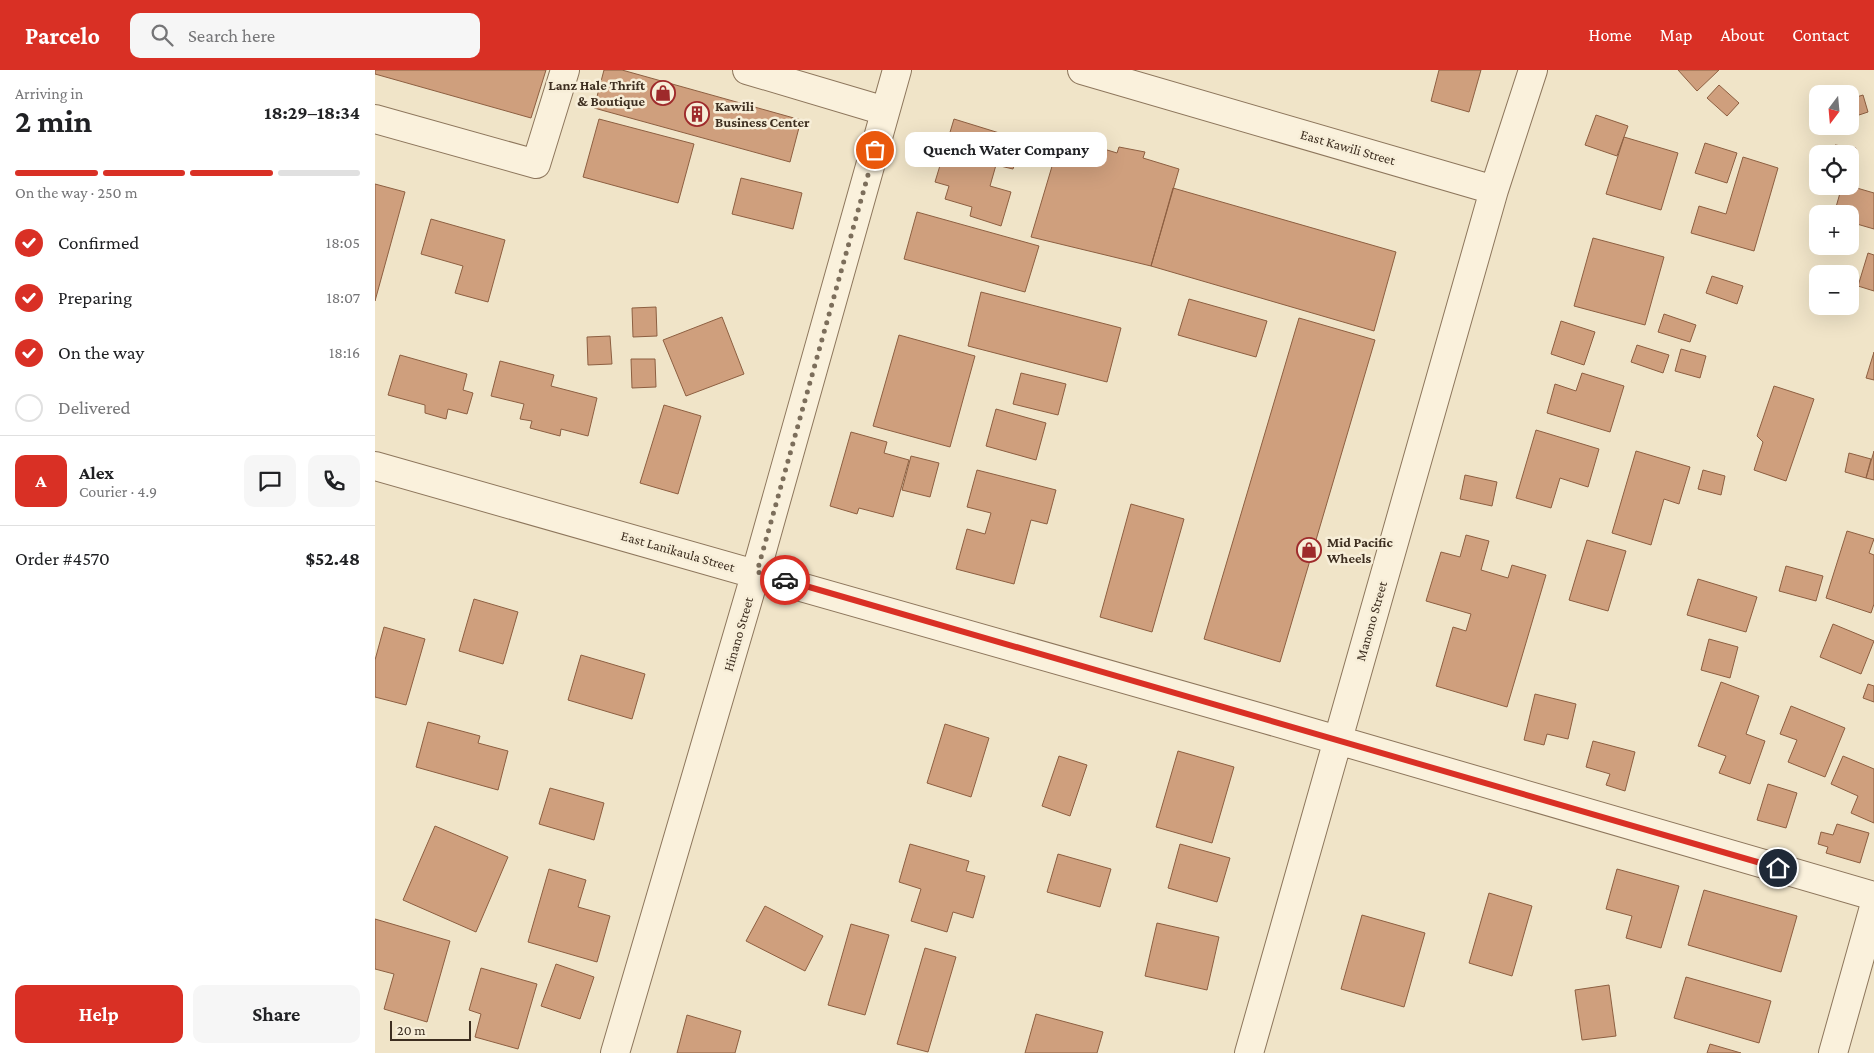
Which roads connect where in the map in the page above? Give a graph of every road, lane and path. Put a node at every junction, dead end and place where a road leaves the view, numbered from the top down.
1 (565, 70) edge
2 (747, 70) edge
3 (897, 70) edge
4 (1082, 70) edge
5 (1533, 70) edge
6 (885, 111) junction
7 (375, 119) edge
8 (1494, 190) junction
9 (375, 466) edge
10 (757, 572) junction
11 (1337, 739) junction
12 (1874, 896) edge
13 (1874, 907) edge
14 (615, 1053) edge
15 (1249, 1053) edge
16 (1833, 1053) edge

1 - 7 street
2 - 6 street
3 - 6 street, Hinano Street
4 - 8 street, East Kawili Street
5 - 8 street
6 - 10 street, Hinano Street
8 - 11 street, Manono Street
9 - 10 street, East Lanikaula Street
10 - 11 street, East Lanikaula Street
10 - 14 street, Hinano Street
11 - 12 street, East Lanikaula Street
11 - 15 street, Manono Street
13 - 16 street

